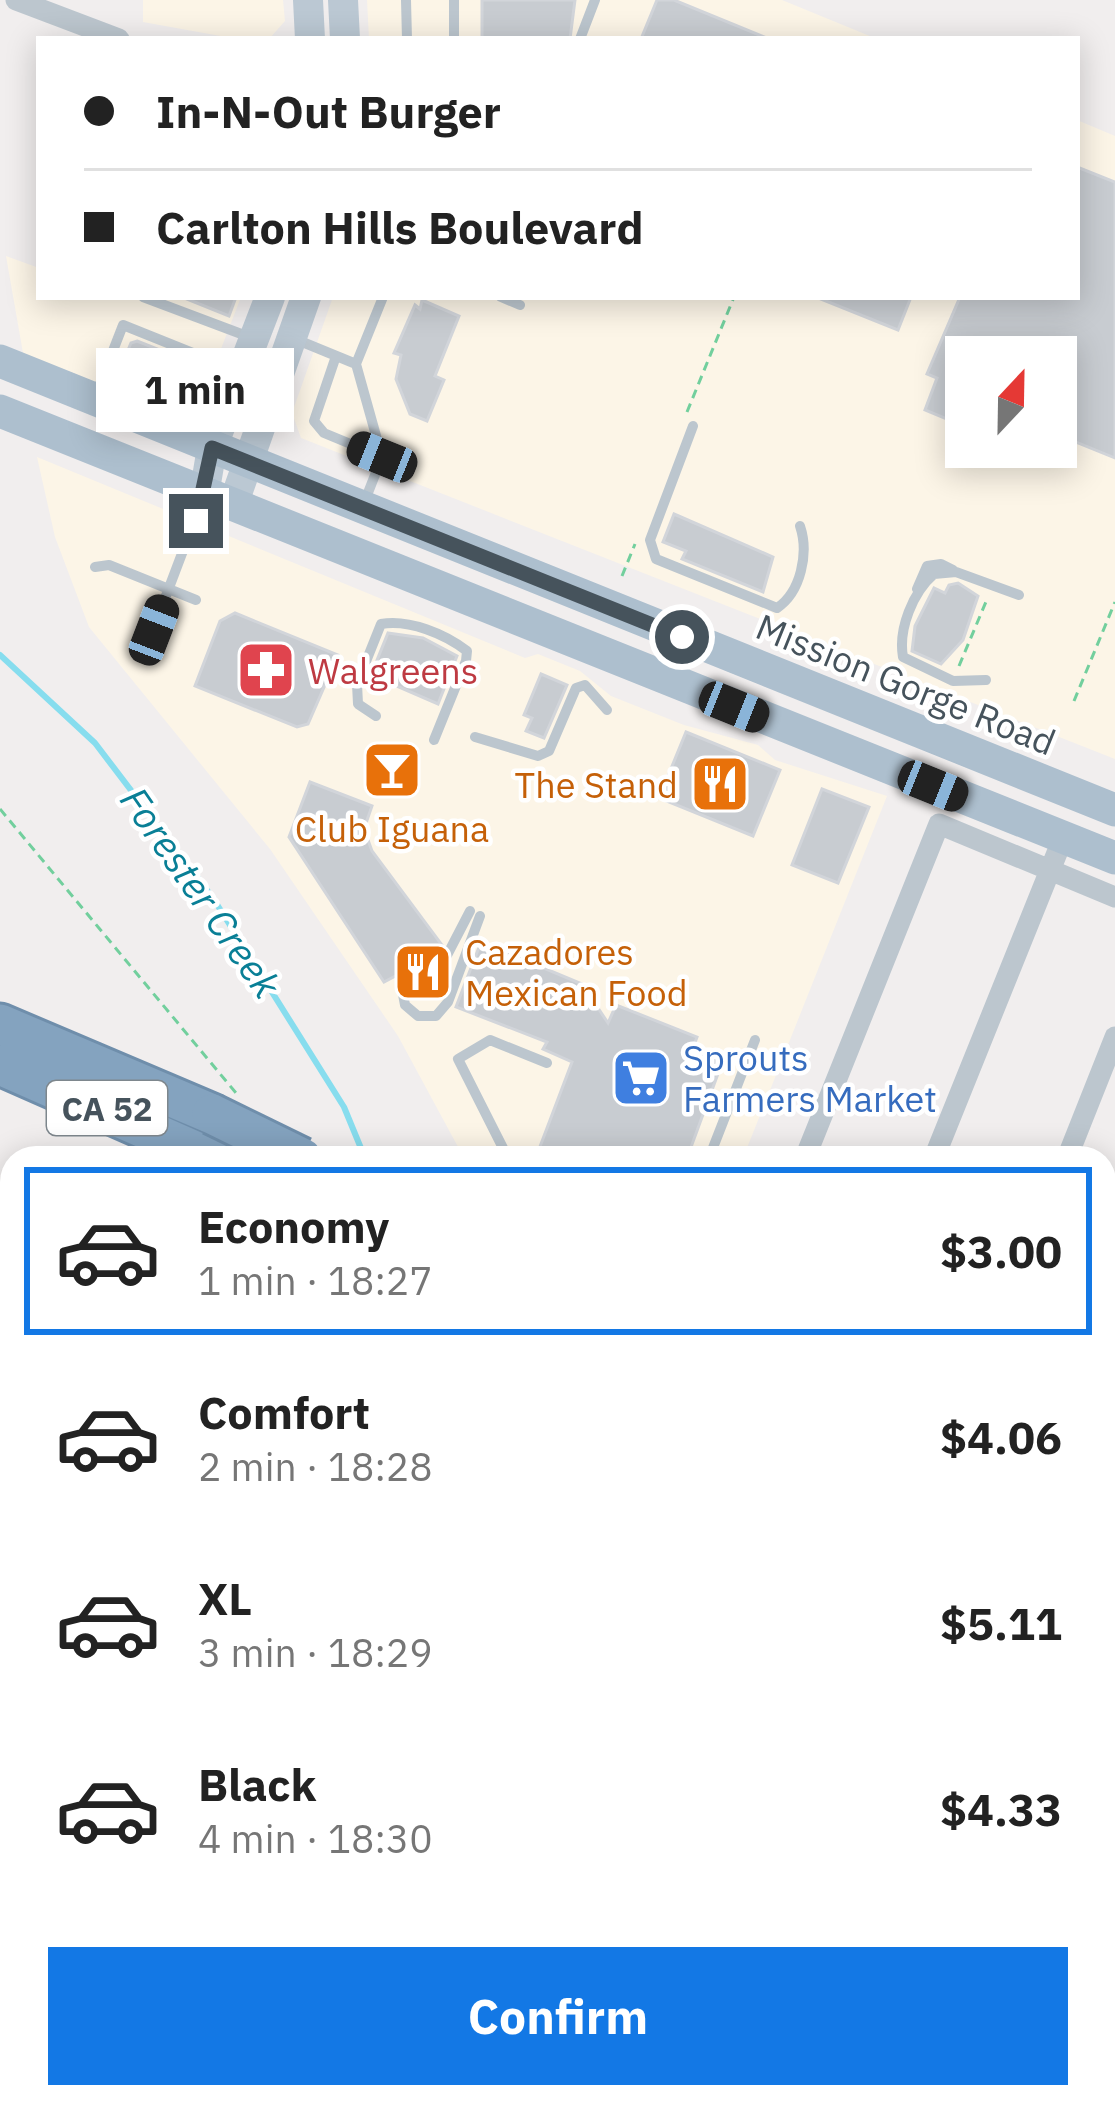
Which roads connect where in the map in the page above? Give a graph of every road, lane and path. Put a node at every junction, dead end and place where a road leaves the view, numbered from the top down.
1 (16, 0) edge
2 (308, 0) edge
3 (343, 0) edge
4 (406, 0) edge
5 (454, 0) edge
6 (595, 0) edge
7 (111, 36) edge
8 (310, 36) edge
9 (345, 36) edge
10 (406, 36) edge
11 (454, 36) edge
12 (581, 36) edge
13 (151, 300) edge
14 (269, 300) edge
15 (305, 300) edge
16 (382, 300) edge
17 (508, 300) edge
18 (520, 305) dead end
19 (295, 339) junction
20 (256, 340) junction
21 (336, 356) junction
22 (356, 364) junction
23 (13, 367) edge
24 (244, 374) junction
25 (94, 400) junction
26 (0, 411) edge
27 (693, 426) dead end
28 (212, 448) junction
29 (382, 457) junction
30 (249, 464) junction
31 (219, 500) junction
32 (362, 508) junction
33 (800, 526) dead end
34 (95, 567) dead end
35 (993, 585) junction
36 (169, 589) junction
37 (1019, 595) dead end
38 (196, 600) dead end
39 (1115, 602) edge
40 (154, 630) dead end
41 (986, 680) dead end
42 (953, 681) junction
43 (831, 696) junction
44 (1074, 701) dead end
45 (607, 710) dead end
46 (376, 716) dead end
47 (475, 737) dead end
48 (814, 739) junction
49 (434, 740) dead end
50 (0, 809) edge
51 (1115, 810) edge
52 (1063, 838) junction
53 (1115, 858) edge
54 (1048, 870) junction
55 (1115, 897) edge
56 (475, 914) joint
57 (0, 1024) edge
58 (1115, 1037) edge
59 (754, 1040) dead end
60 (547, 1063) dead end
61 (0, 1065) edge
62 (226, 1107) junction
63 (185, 1146) edge
64 (284, 1146) edge
65 (502, 1146) edge
66 (714, 1146) edge
67 (810, 1146) edge
68 (939, 1146) edge
69 (1071, 1146) edge

1 - 7 street
2 - 8 main road
3 - 9 main road
4 - 10 lane
5 - 11 lane
6 - 12 lane
13 - 20 lane
14 - 20 main road
15 - 19 main road
16 - 22 lane
17 - 18 lane
19 - 21 lane
19 - 30 main road
20 - 24 main road
21 - 22 lane
21 - 29 lane
22 - 29 lane
23 - 25 main road, Mission Gorge Road
24 - 25 lane
24 - 28 main road
25 - 28 main road, Mission Gorge Road
26 - 31 main road
27 - 33 lane
28 - 30 main road, Mission Gorge Road
28 - 31 main road
29 - 32 lane
30 - 31 main road
30 - 32 main road, Mission Gorge Road
31 - 36 lane
31 - 48 main road
32 - 43 main road, Mission Gorge Road
34 - 36 lane
35 - 37 lane
35 - 42 path
35 - 42 lane
36 - 38 lane
36 - 40 lane
39 - 44 path
41 - 42 lane
43 - 48 lane
43 - 51 main road, Mission Gorge Road
45 - 47 lane
46 - 49 lane
48 - 52 main road
50 - 62 path
52 - 53 main road
52 - 54 street
54 - 55 street
54 - 67 street
54 - 68 street
56 - 56 lane
57 - 62 highway, CA 52
58 - 69 street
59 - 66 lane
60 - 65 lane
61 - 63 highway, CA 52
62 - 64 highway, CA 52, bridge

